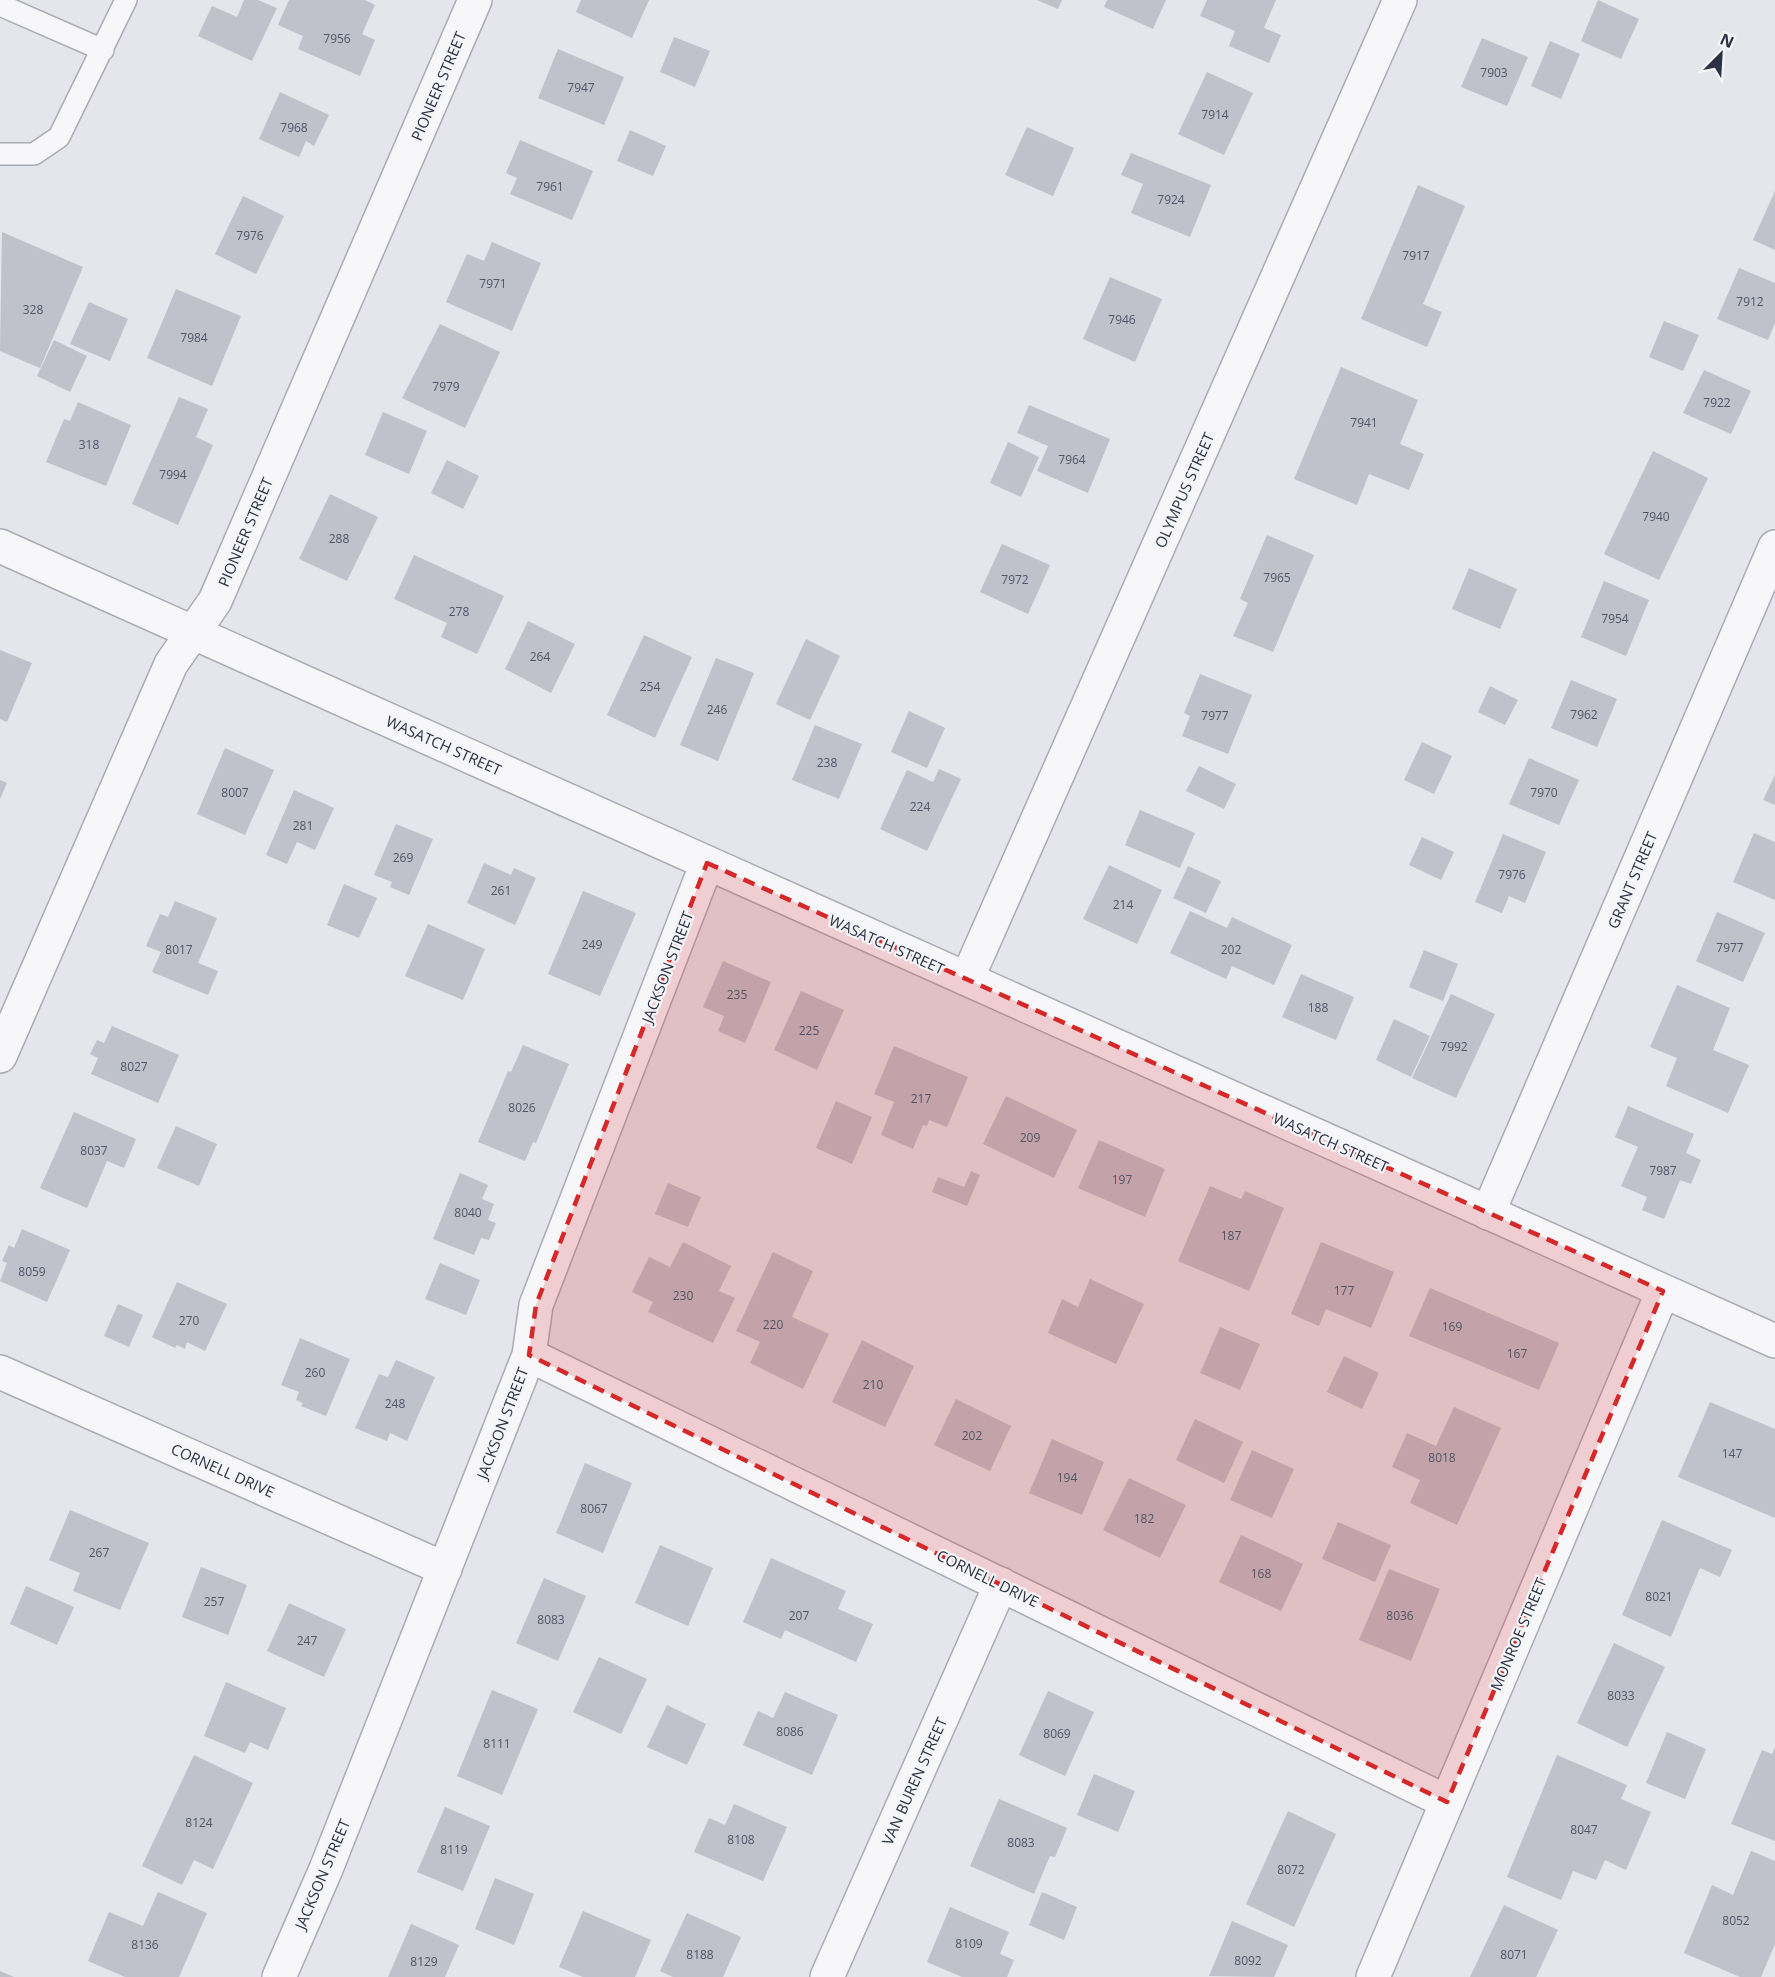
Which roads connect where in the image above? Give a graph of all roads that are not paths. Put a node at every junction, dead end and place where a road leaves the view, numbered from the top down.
1 (126, 0) edge
2 (475, 0) edge
3 (1400, 0) edge
4 (0, 5) edge
5 (104, 50) junction
6 (0, 154) edge
7 (0, 546) edge
8 (1775, 547) edge
9 (194, 633) junction
10 (707, 863) junction
11 (967, 980) junction
12 (0, 1056) edge
13 (1488, 1213) junction
14 (1663, 1291) junction
15 (1775, 1341) edge
16 (529, 1355) junction
17 (0, 1372) edge
18 (445, 1569) junction
19 (1001, 1584) junction
20 (1447, 1802) junction
21 (279, 1977) edge
22 (827, 1977) edge
23 (1372, 1977) edge

1 - 5 lane
2 - 9 street, PIONEER STREET
3 - 11 street, OLYMPUS STREET
4 - 5 lane
5 - 6 lane
7 - 9 street, WASATCH STREET
8 - 13 street, GRANT STREET
9 - 10 street, WASATCH STREET
9 - 12 street, PIONEER STREET
10 - 11 street, WASATCH STREET
10 - 16 street, JACKSON STREET
11 - 13 street, WASATCH STREET
13 - 14 street, WASATCH STREET
14 - 15 street, WASATCH STREET
14 - 20 street, MONROE STREET
16 - 18 street, JACKSON STREET
16 - 19 street, CORNELL DRIVE
17 - 18 street, CORNELL DRIVE
18 - 21 street, JACKSON STREET
19 - 20 street, CORNELL DRIVE
19 - 22 street, VAN BUREN STREET
20 - 23 street, MONROE STREET

